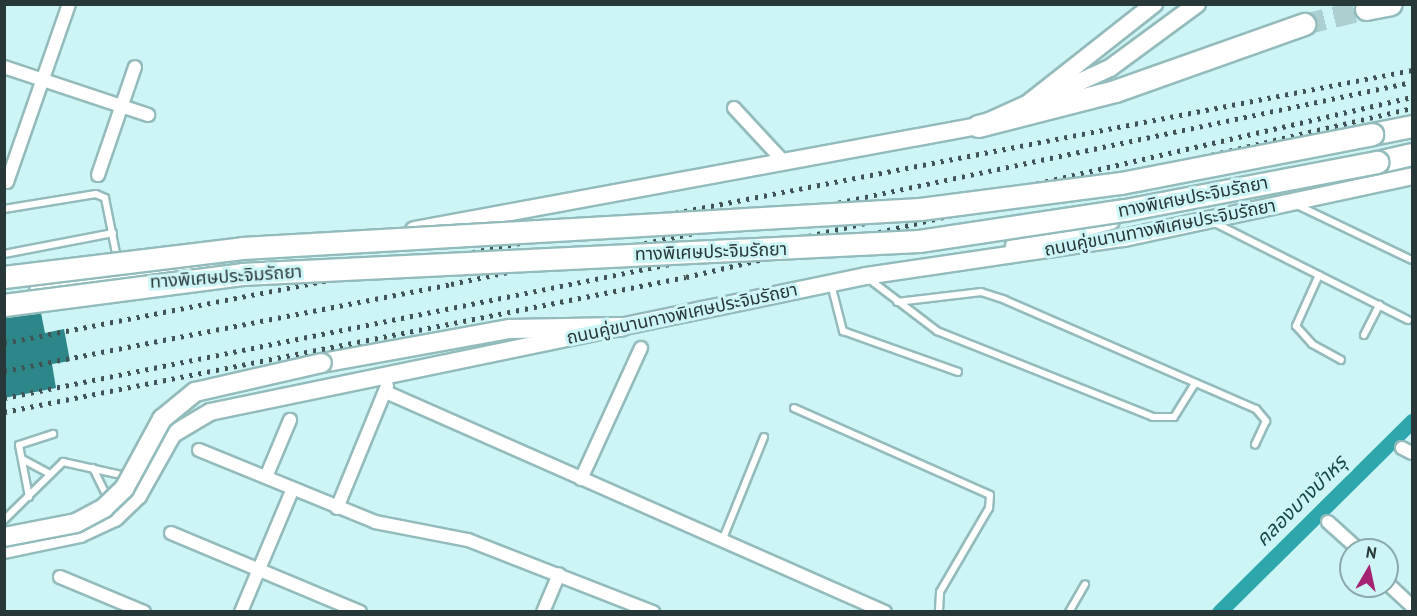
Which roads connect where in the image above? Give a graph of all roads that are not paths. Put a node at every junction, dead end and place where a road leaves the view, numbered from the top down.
1 (69, 4) edge
2 (1154, 4) edge
3 (1197, 4) edge
4 (1391, 4) edge
5 (1366, 9) dead end
6 (1304, 24) tunnel mouth
7 (4, 67) edge
8 (135, 67) dead end
9 (44, 80) junction
10 (1027, 104) junction
11 (123, 106) junction
12 (734, 108) dead end
13 (148, 115) dead end
14 (978, 126) junction
15 (1413, 126) edge
16 (1413, 154) edge
17 (784, 162) junction
18 (1413, 162) edge
19 (98, 175) dead end
20 (1413, 176) edge
21 (7, 182) dead end
22 (1291, 202) junction
23 (4, 209) edge
24 (1209, 220) junction
25 (113, 233) junction
26 (4, 254) edge
27 (1413, 260) edge
28 (954, 262) junction
29 (1318, 275) junction
30 (121, 276) junction
31 (866, 276) junction
32 (4, 277) edge
33 (831, 283) junction
34 (4, 297) edge
35 (897, 302) junction
36 (4, 305) edge
37 (1379, 305) junction
38 (1408, 320) dead end
39 (621, 327) junction
40 (1364, 335) dead end
41 (641, 348) dead end
42 (1341, 360) dead end
43 (958, 372) dead end
44 (386, 376) junction
45 (1195, 382) junction
46 (388, 393) junction
47 (794, 408) dead end
48 (290, 420) dead end
49 (53, 434) dead end
50 (764, 437) dead end
51 (1255, 445) dead end
52 (199, 450) dead end
53 (22, 459) junction
54 (93, 468) junction
55 (48, 473) junction
56 (149, 473) junction
57 (266, 477) junction
58 (581, 479) junction
59 (293, 488) junction
60 (29, 497) junction
61 (337, 508) junction
62 (4, 520) edge
63 (1328, 522) dead end
64 (101, 527) junction
65 (171, 533) dead end
66 (4, 537) edge
67 (1346, 538) edge
68 (722, 541) junction
69 (4, 550) edge
70 (259, 570) junction
71 (559, 574) junction
72 (60, 577) dead end
73 (1084, 584) dead end
74 (1399, 594) edge
75 (1413, 606) edge
76 (144, 612) edge
77 (241, 612) edge
78 (360, 612) edge
79 (543, 612) edge
80 (653, 612) edge
81 (885, 612) edge
82 (939, 612) edge
83 (1069, 612) edge

1 - 9 street
2 - 10 main road
3 - 10 main road
4 - 5 highway
6 - 14 highway
7 - 9 street
8 - 11 street
9 - 11 street
9 - 21 street
10 - 14 main road
11 - 13 street
11 - 19 street
12 - 17 street
14 - 17 main road
15 - 32 highway, ทางพิเศษประจิมรัถยา, bridge
16 - 36 highway, ทางพิเศษประจิมรัถยา, bridge
17 - 30 main road
18 - 28 main road
20 - 22 main road, ถนนคู่ขนานทางพิเศษประจิมรัถยา
22 - 24 main road, ถนนคู่ขนานทางพิเศษประจิมรัถยา
22 - 27 lane
23 - 25 lane
24 - 28 main road, ถนนคู่ขนานทางพิเศษประจิมรัถยา
24 - 29 lane
25 - 26 lane
25 - 30 lane
28 - 31 main road, ถนนคู่ขนานทางพิเศษประจิมรัถยา
29 - 37 lane
29 - 42 lane
30 - 34 main road
31 - 33 main road, ถนนคู่ขนานทางพิเศษประจิมรัถยา
31 - 35 lane
33 - 39 main road, ถนนคู่ขนานทางพิเศษประจิมรัถยา
33 - 43 lane
35 - 45 lane
35 - 45 lane
37 - 38 lane
37 - 40 lane
39 - 44 main road, ถนนคู่ขนานทางพิเศษประจิมรัถยา
39 - 66 main road, bridge
41 - 58 street
44 - 46 street
44 - 56 main road, ถนนคู่ขนานทางพิเศษประจิมรัถยา
45 - 51 lane
46 - 58 street
46 - 61 street
47 - 82 lane
48 - 57 street
49 - 53 lane
50 - 68 lane
52 - 57 street
53 - 55 lane
53 - 60 lane
54 - 55 lane
54 - 56 lane
54 - 64 lane
55 - 60 lane
56 - 64 main road, ถนนคู่ขนานทางพิเศษประจิมรัถยา
57 - 59 street
58 - 68 street
59 - 61 street
59 - 70 street
60 - 62 lane
61 - 71 street
63 - 67 street
64 - 69 main road, ถนนคู่ขนานทางพิเศษประจิมรัถยา
65 - 70 street
68 - 81 street
70 - 77 street
70 - 78 street
71 - 79 street
71 - 80 street
72 - 76 street
73 - 83 lane
74 - 75 street

